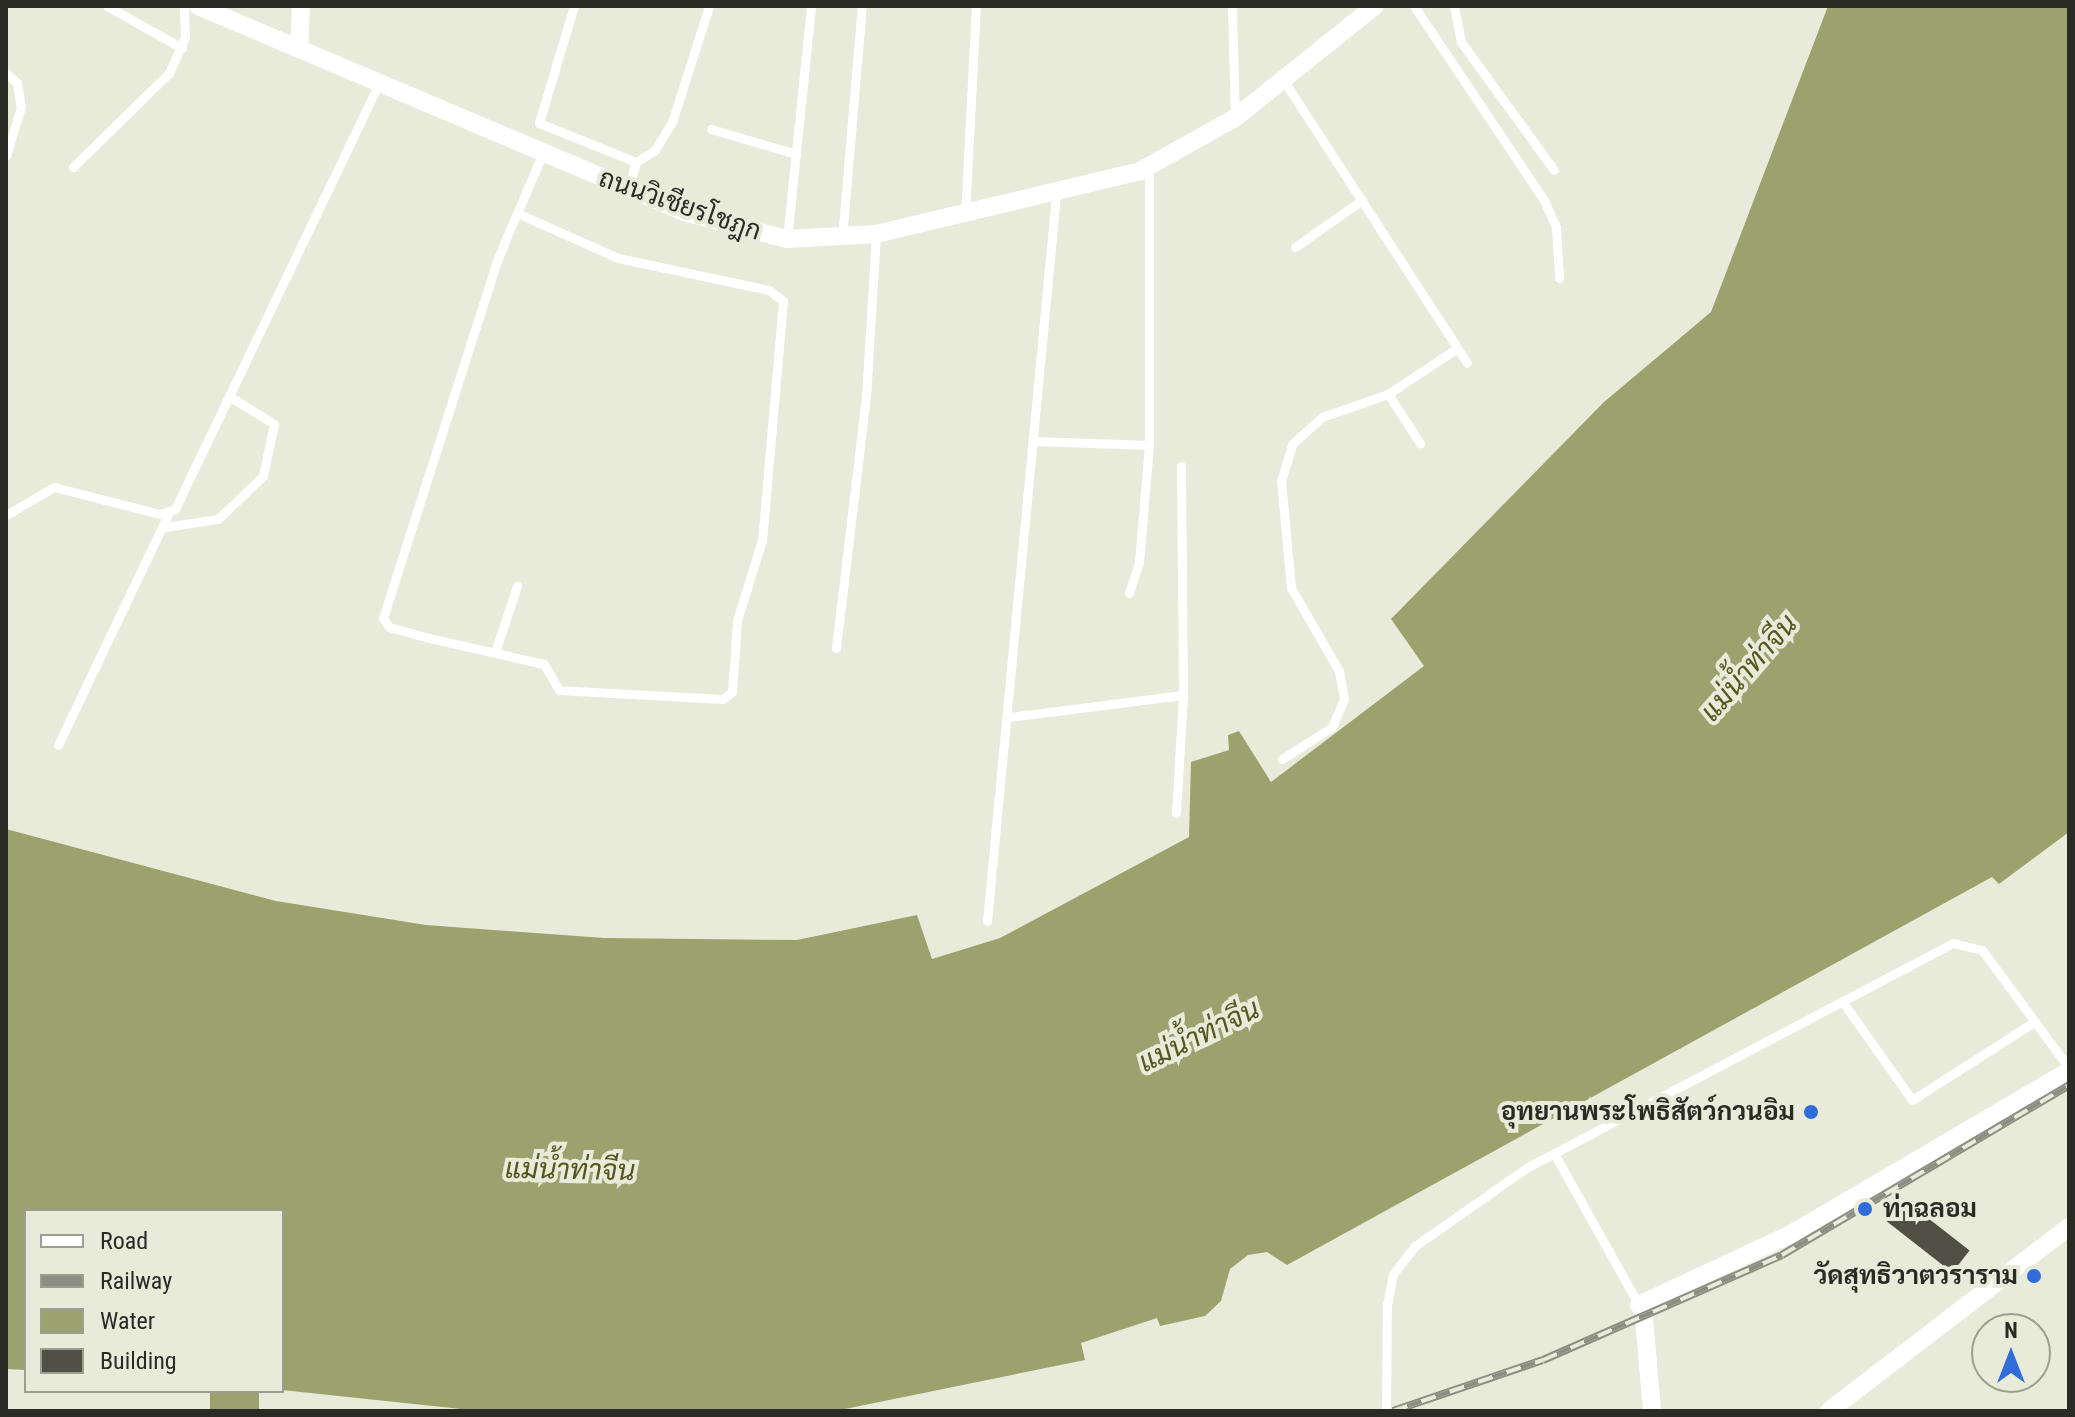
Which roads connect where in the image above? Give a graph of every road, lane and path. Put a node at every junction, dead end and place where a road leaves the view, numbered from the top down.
1 (107, 6) edge
2 (184, 6) edge
3 (198, 6) edge
4 (301, 6) edge
5 (574, 6) edge
6 (709, 6) edge
7 (811, 6) edge
8 (862, 6) edge
9 (976, 6) edge
10 (1232, 6) edge
11 (1375, 6) edge
12 (1414, 6) edge
13 (1454, 6) edge
14 (182, 48) junction
15 (299, 49) junction
16 (6, 73) edge
17 (1284, 81) junction
18 (378, 85) junction
19 (1235, 118) junction
20 (711, 129) dead end
21 (796, 154) junction
22 (542, 155) junction
23 (6, 156) edge
24 (636, 162) junction
25 (73, 167) dead end
26 (1149, 167) junction
27 (1554, 170) dead end
28 (628, 189) junction
29 (1056, 195) junction
30 (1362, 200) junction
31 (517, 213) junction
32 (965, 215) junction
33 (876, 234) junction
34 (842, 238) junction
35 (787, 239) junction
36 (1295, 247) dead end
37 (1559, 278) dead end
38 (1456, 349) junction
39 (1467, 363) dead end
40 (1388, 394) junction
41 (232, 398) junction
42 (1036, 441) junction
43 (1420, 443) dead end
44 (1149, 445) junction
45 (1181, 466) dead end
46 (168, 514) junction
47 (6, 515) edge
48 (165, 527) junction
49 (517, 586) dead end
50 (1129, 593) dead end
51 (836, 648) dead end
52 (495, 652) junction
53 (1183, 695) junction
54 (1009, 717) junction
55 (58, 745) dead end
56 (1282, 759) dead end
57 (1176, 813) dead end
58 (987, 921) dead end
59 (1842, 1001) junction
60 (2034, 1022) junction
61 (2069, 1069) edge
62 (1555, 1155) junction
63 (2069, 1227) edge
64 (1642, 1311) junction
65 (1386, 1411) edge
66 (1652, 1411) edge
67 (1829, 1411) edge

1 - 14 lane
2 - 14 lane
3 - 15 street, ถนนวิเชียรโชฎก
4 - 15 street
5 - 24 lane
6 - 24 lane
7 - 21 lane
8 - 34 lane
9 - 32 lane
10 - 19 lane
11 - 17 street, ถนนวิเชียรโชฎก
12 - 37 lane
13 - 27 lane
14 - 25 lane
15 - 18 street, ถนนวิเชียรโชฎก
16 - 23 lane
17 - 19 street, ถนนวิเชียรโชฎก
17 - 30 lane
18 - 22 street, ถนนวิเชียรโชฎก
18 - 41 lane
19 - 26 street, ถนนวิเชียรโชฎก
20 - 21 lane
21 - 35 lane
22 - 28 street, ถนนวิเชียรโชฎก
22 - 31 lane
24 - 28 lane
26 - 29 street, ถนนวิเชียรโชฎก
26 - 44 lane
28 - 35 street, ถนนวิเชียรโชฎก
29 - 32 street, ถนนวิเชียรโชฎก
29 - 42 lane
30 - 36 lane
30 - 38 lane
31 - 52 lane
31 - 52 lane
32 - 33 street, ถนนวิเชียรโชฎก
33 - 34 street, ถนนวิเชียรโชฎก
33 - 51 lane
34 - 35 street, ถนนวิเชียรโชฎก
38 - 39 lane
38 - 40 lane
40 - 43 lane
40 - 56 lane
41 - 46 lane
41 - 48 lane
42 - 44 lane
42 - 54 lane
44 - 50 lane
45 - 53 lane
46 - 47 lane
46 - 48 lane
48 - 55 lane
49 - 52 lane
53 - 54 lane
53 - 57 lane
54 - 58 lane
59 - 60 lane
59 - 60 lane
59 - 62 lane
60 - 61 lane
61 - 64 street
62 - 64 lane
62 - 65 lane
63 - 67 street
64 - 66 street

